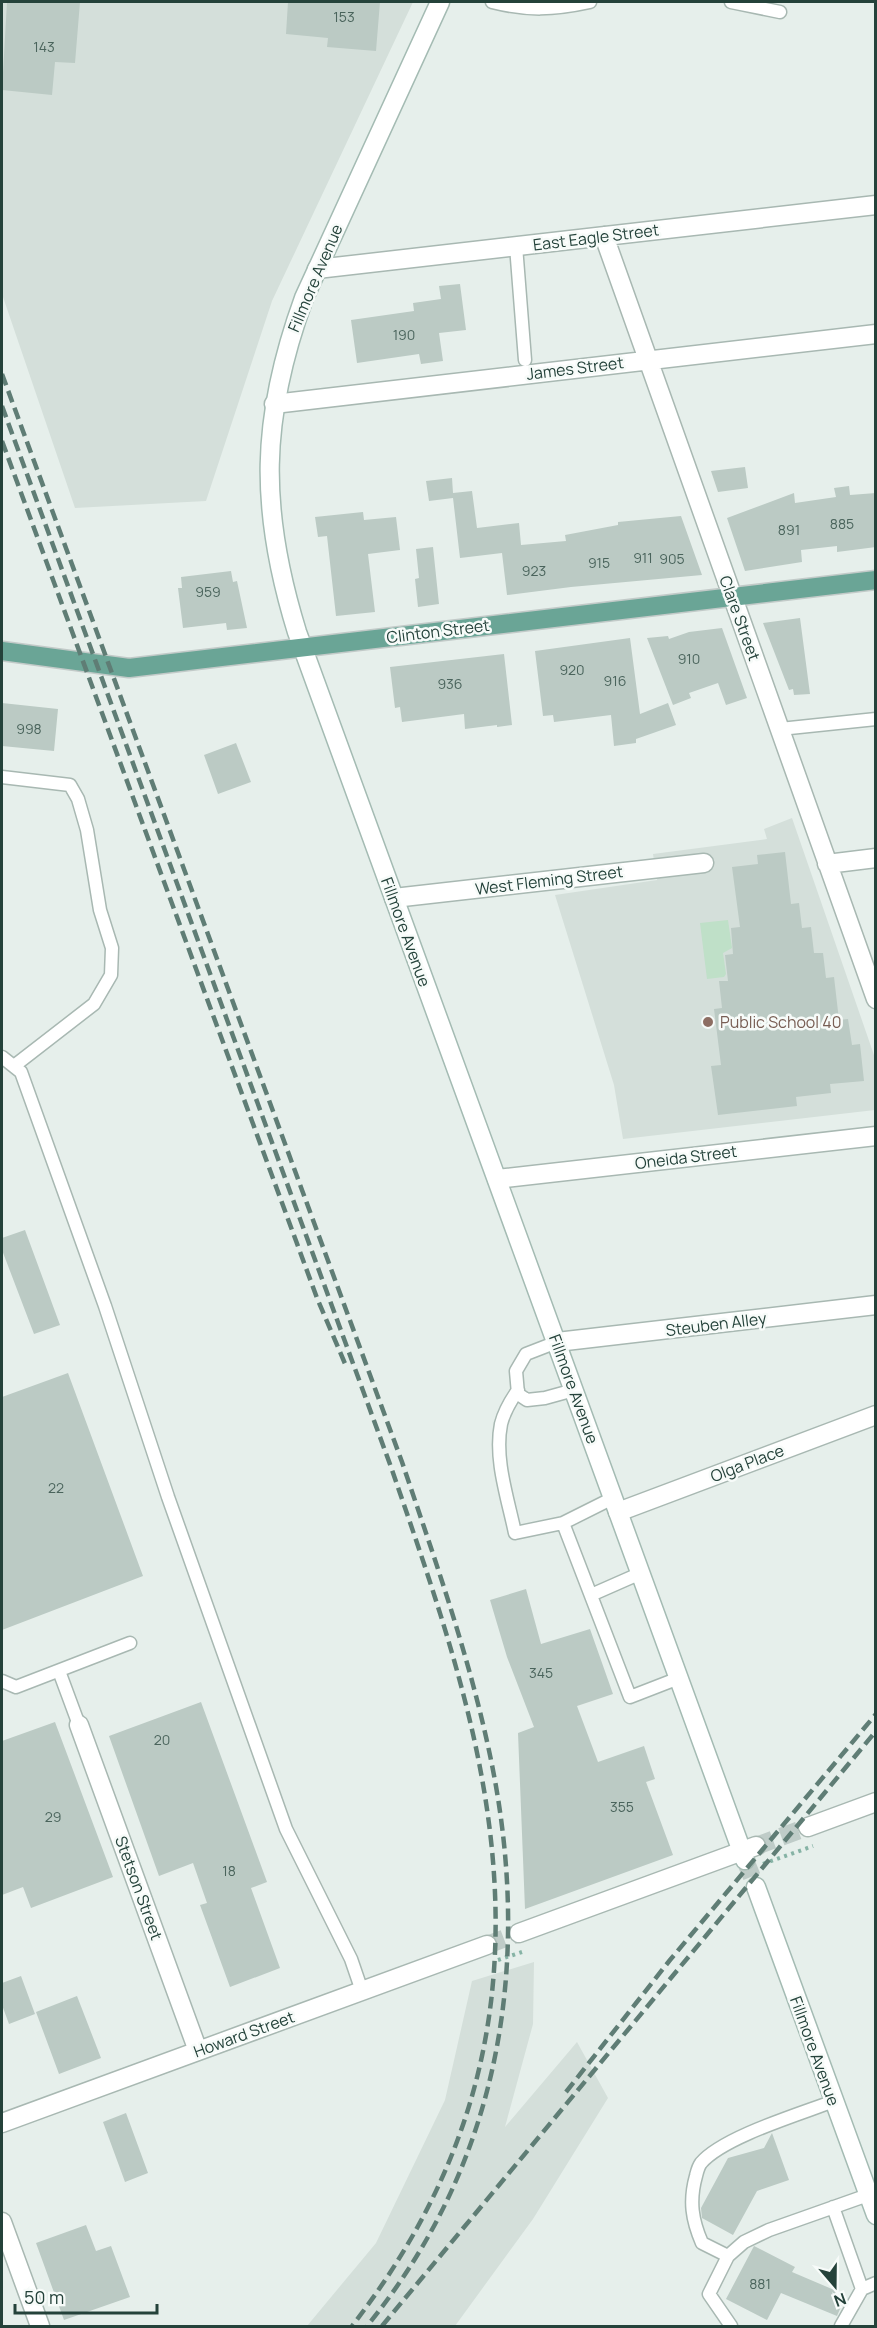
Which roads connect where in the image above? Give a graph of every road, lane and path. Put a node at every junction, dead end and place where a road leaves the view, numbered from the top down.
1 (440, 2) edge
2 (492, 2) edge
3 (590, 2) edge
4 (731, 2) edge
5 (780, 12) dead end
6 (876, 206) edge
7 (604, 236) junction
8 (516, 246) junction
9 (317, 269) junction
10 (876, 334) edge
11 (525, 360) dead end
12 (648, 360) junction
13 (274, 404) junction
14 (876, 580) edge
15 (732, 597) junction
16 (302, 646) junction
17 (2, 651) edge
18 (876, 719) edge
19 (780, 729) junction
20 (2, 777) edge
21 (876, 858) edge
22 (704, 863) dead end
23 (827, 864) junction
24 (394, 898) junction
25 (875, 997) edge
26 (2, 1057) edge
27 (14, 1066) junction
28 (876, 1136) edge
29 (497, 1179) junction
30 (876, 1305) edge
31 (557, 1342) junction
32 (518, 1390) junction
33 (574, 1390) junction
34 (876, 1415) edge
35 (616, 1505) junction
36 (563, 1523) junction
37 (641, 1573) junction
38 (591, 1595) junction
39 (130, 1643) dead end
40 (59, 1671) junction
41 (679, 1678) junction
42 (2, 1681) edge
43 (79, 1725) joint
44 (876, 1802) edge
45 (808, 1827) tunnel mouth
46 (756, 1887) tunnel mouth
47 (519, 1933) tunnel mouth
48 (487, 1945) tunnel mouth
49 (362, 1991) junction
50 (198, 2051) junction
51 (834, 2101) junction
52 (2, 2123) edge
53 (868, 2194) junction
54 (833, 2207) junction
55 (876, 2215) edge
56 (2, 2222) edge
57 (728, 2256) junction
58 (876, 2283) edge
59 (862, 2289) junction
60 (40, 2326) edge
61 (731, 2326) edge
62 (841, 2326) edge

1 - 9 street, Fillmore Avenue
2 - 3 lane
4 - 5 lane
6 - 7 street, East Eagle Street
7 - 8 street, East Eagle Street
7 - 12 street, Clare Street
8 - 9 street, East Eagle Street
8 - 11 lane
9 - 13 street, Fillmore Avenue
10 - 12 street, James Street
12 - 13 street, James Street
12 - 15 street, Clare Street
13 - 16 street, Fillmore Avenue
14 - 15 main road, Clinton Street
15 - 16 main road, Clinton Street
15 - 19 street, Clare Street
16 - 17 main road, Clinton Street
16 - 24 street, Fillmore Avenue
18 - 19 lane
19 - 23 street, Clare Street
20 - 27 lane
21 - 23 street
22 - 24 street, West Fleming Street
23 - 25 street, Clare Street
24 - 29 street, Fillmore Avenue
26 - 27 lane
27 - 49 lane
28 - 29 street, Oneida Street
29 - 31 street, Fillmore Avenue
30 - 31 street, Steuben Alley
31 - 32 lane
31 - 33 street, Fillmore Avenue
32 - 33 lane
32 - 36 lane
33 - 35 street, Fillmore Avenue
34 - 35 street, Olga Place
35 - 36 lane
35 - 37 street, Fillmore Avenue
36 - 38 lane
37 - 38 lane
37 - 41 street, Fillmore Avenue
38 - 41 lane
39 - 40 lane
40 - 42 lane
40 - 43 lane
41 - 47 street, Fillmore Avenue
43 - 50 street, Stetson Street
44 - 45 street
46 - 51 street, Fillmore Avenue
48 - 49 street, Howard Street
49 - 50 street, Howard Street
50 - 52 street, Howard Street
51 - 53 street, Fillmore Avenue
51 - 57 lane
53 - 54 lane
53 - 55 street, Fillmore Avenue
54 - 57 lane
54 - 59 lane
56 - 60 street
57 - 61 lane
58 - 59 lane
59 - 62 lane

